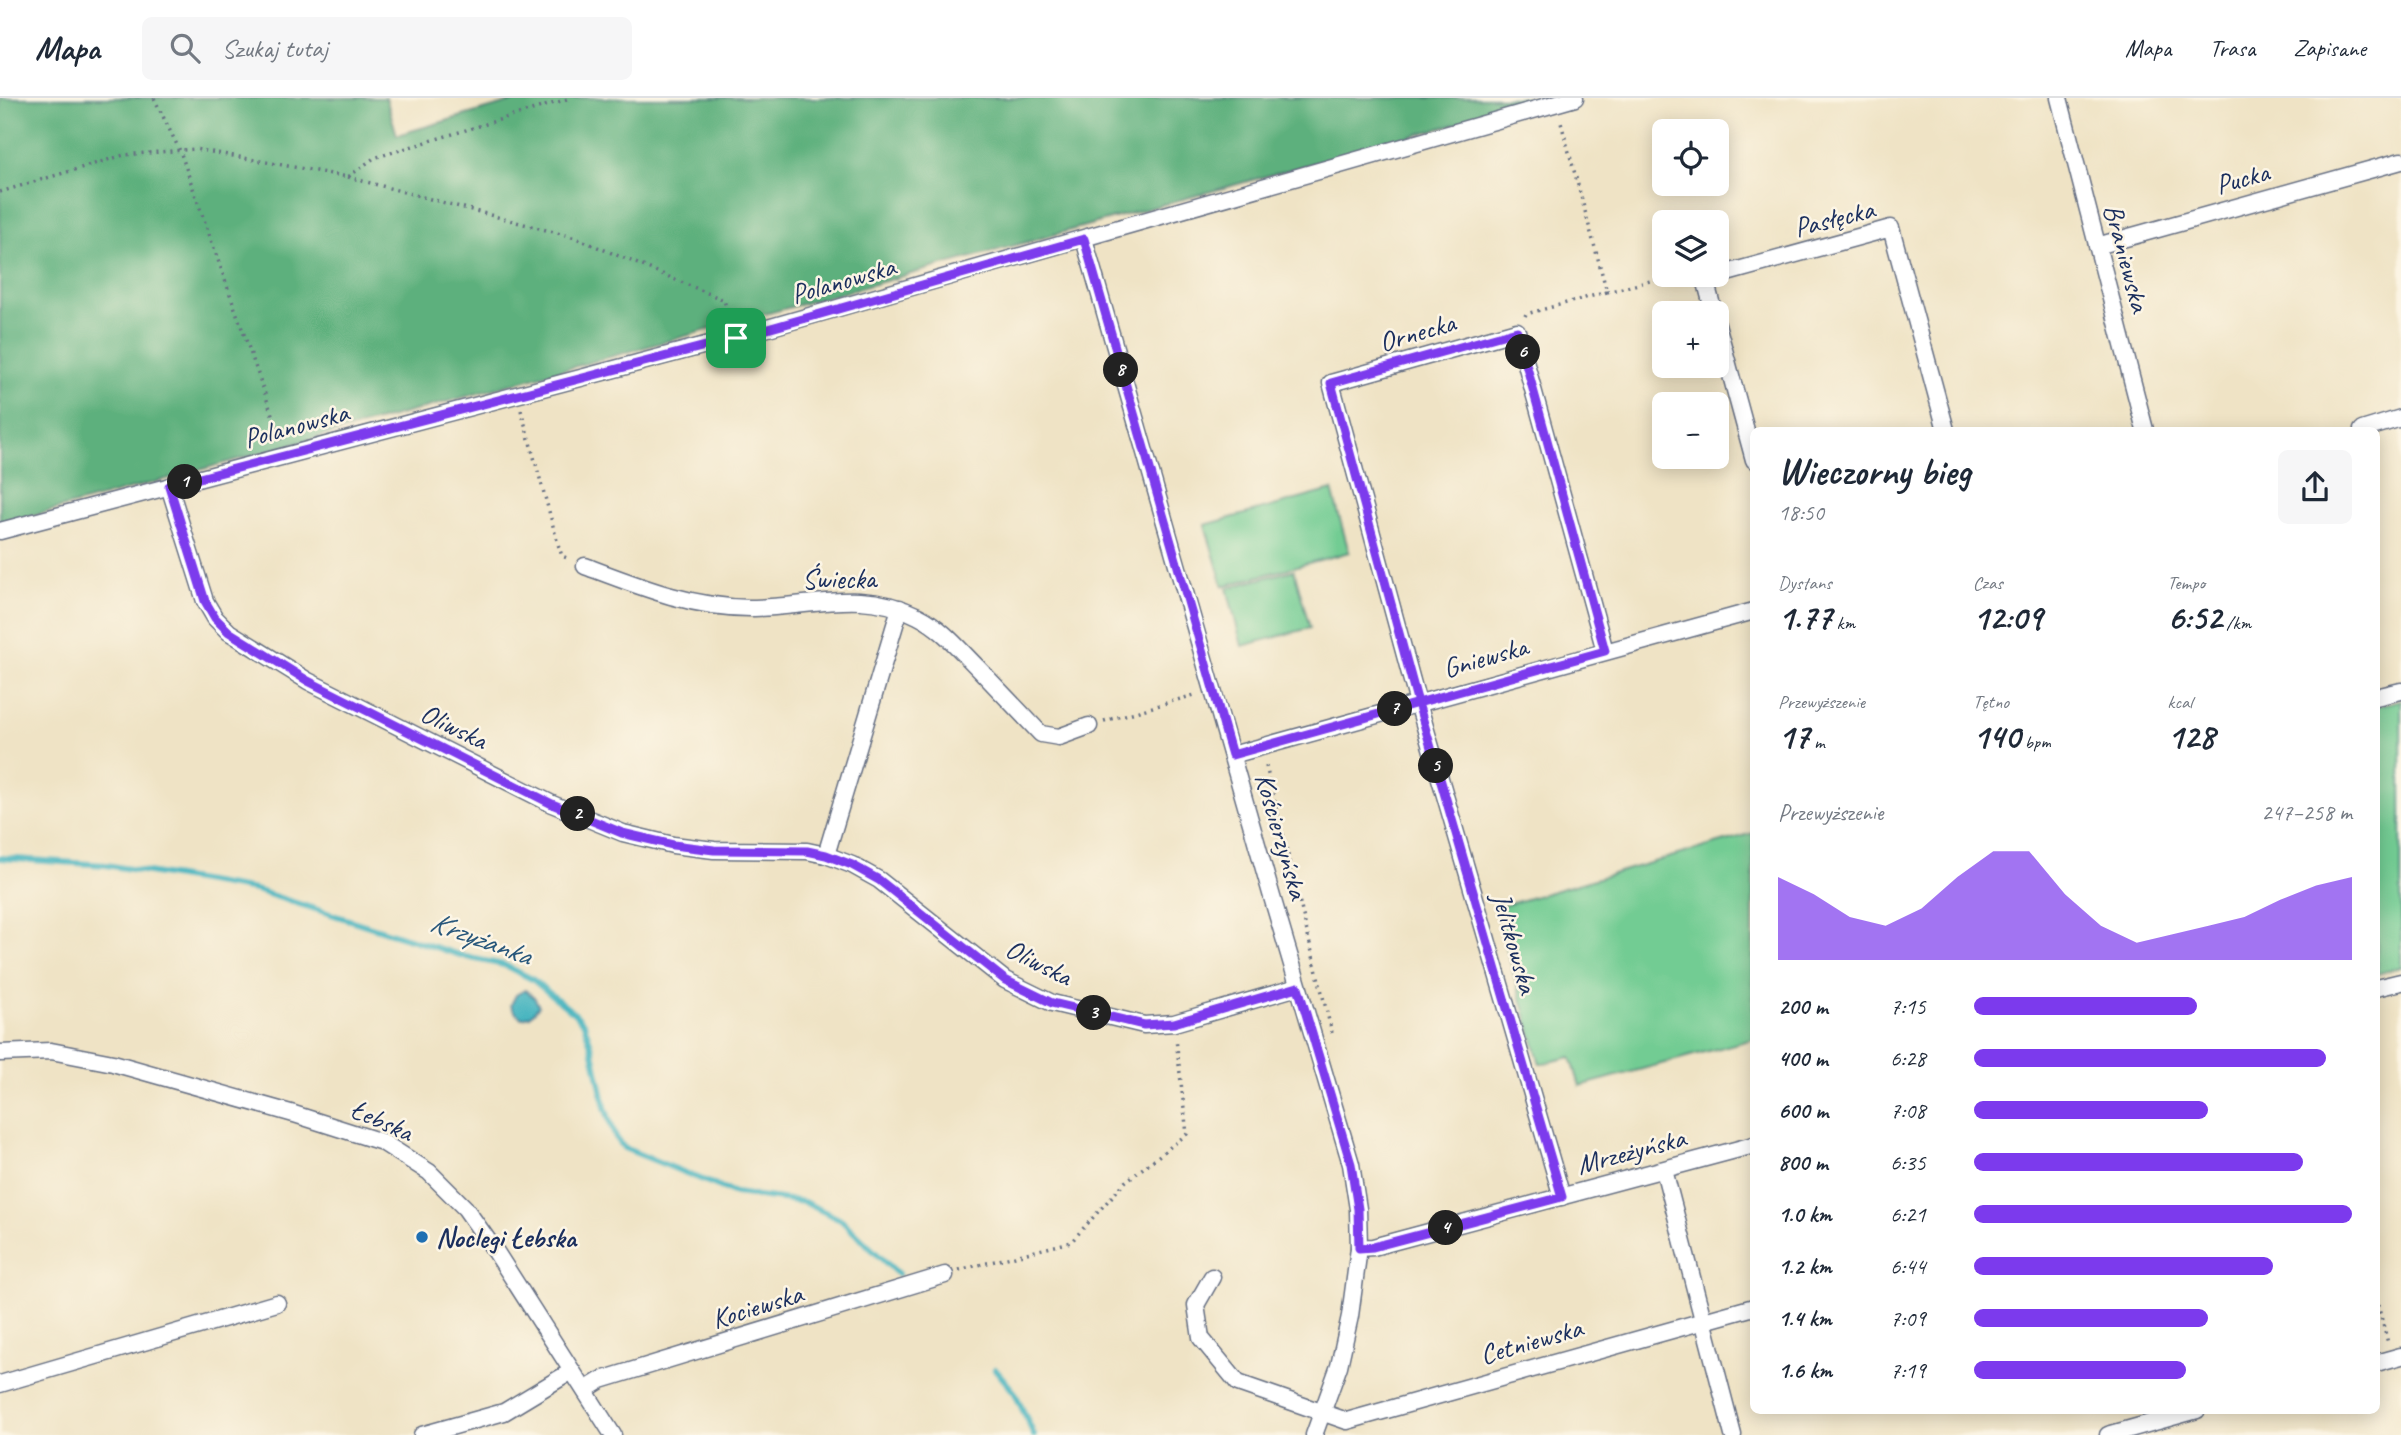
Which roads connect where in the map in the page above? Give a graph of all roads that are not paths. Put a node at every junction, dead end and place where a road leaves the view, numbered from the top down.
1 (1575, 98) edge
2 (2059, 98) edge
3 (2401, 161) edge
4 (1084, 239) junction
5 (2097, 246) junction
6 (1711, 301) edge
7 (1729, 368) edge
8 (2401, 418) edge
9 (1945, 427) edge
10 (2144, 427) edge
11 (2372, 427) edge
12 (1750, 445) edge
13 (169, 486) junction
14 (0, 531) edge
15 (584, 566) road end
16 (900, 608) junction
17 (1750, 612) edge
18 (1605, 651) junction
19 (2401, 691) edge
20 (2380, 696) edge
21 (1418, 703) junction
22 (1089, 726) road end
23 (1232, 755) junction
24 (826, 855) junction
25 (2401, 982) edge
26 (1298, 987) junction
27 (2380, 987) edge
28 (0, 1053) edge
29 (1750, 1146) edge
30 (1664, 1170) junction
31 (1562, 1197) junction
32 (1359, 1248) junction
33 (945, 1275) road end
34 (1212, 1277) dead end
35 (277, 1303) dead end
36 (1750, 1308) edge
37 (1703, 1320) junction
38 (572, 1371) junction
39 (0, 1384) edge
40 (585, 1390) junction
41 (1324, 1411) junction
42 (2183, 1414) edge
43 (422, 1435) edge
44 (613, 1435) edge
45 (1314, 1435) edge
46 (1733, 1435) edge
47 (2108, 1435) edge

1 - 4 street, Polanowska
2 - 5 street, Braniewska
3 - 5 street, Pucka
4 - 13 street, Polanowska
4 - 23 street, Kościerzyńska
5 - 10 street, Braniewska
6 - 9 street, Pasłęcka
7 - 12 street
8 - 11 street
13 - 14 street, Polanowska
13 - 24 street, Oliwska
15 - 16 street, Świecka
16 - 22 street, Świecka
16 - 24 street
17 - 18 street, Gniewska
18 - 21 street, Gniewska
18 - 21 street, Ornecka
19 - 20 street
21 - 23 street, Gniewska
21 - 31 street, Jelitkowska
23 - 26 street, Kościerzyńska
24 - 26 street, Oliwska
25 - 27 street
26 - 32 street, Kościerzyńska
28 - 38 street, Łebska
29 - 30 street, Mrzeżyńska
30 - 31 street, Mrzeżyńska
30 - 37 street
31 - 32 street, Mrzeżyńska
32 - 41 street, Kościerzyńska
33 - 40 street, Kociewska
34 - 41 street
35 - 39 street
36 - 37 street, Cetniewska
37 - 41 street, Cetniewska
37 - 46 street
38 - 40 street, Łebska
38 - 43 street
40 - 44 street, Łebska
41 - 45 street, Kościerzyńska
42 - 47 street

